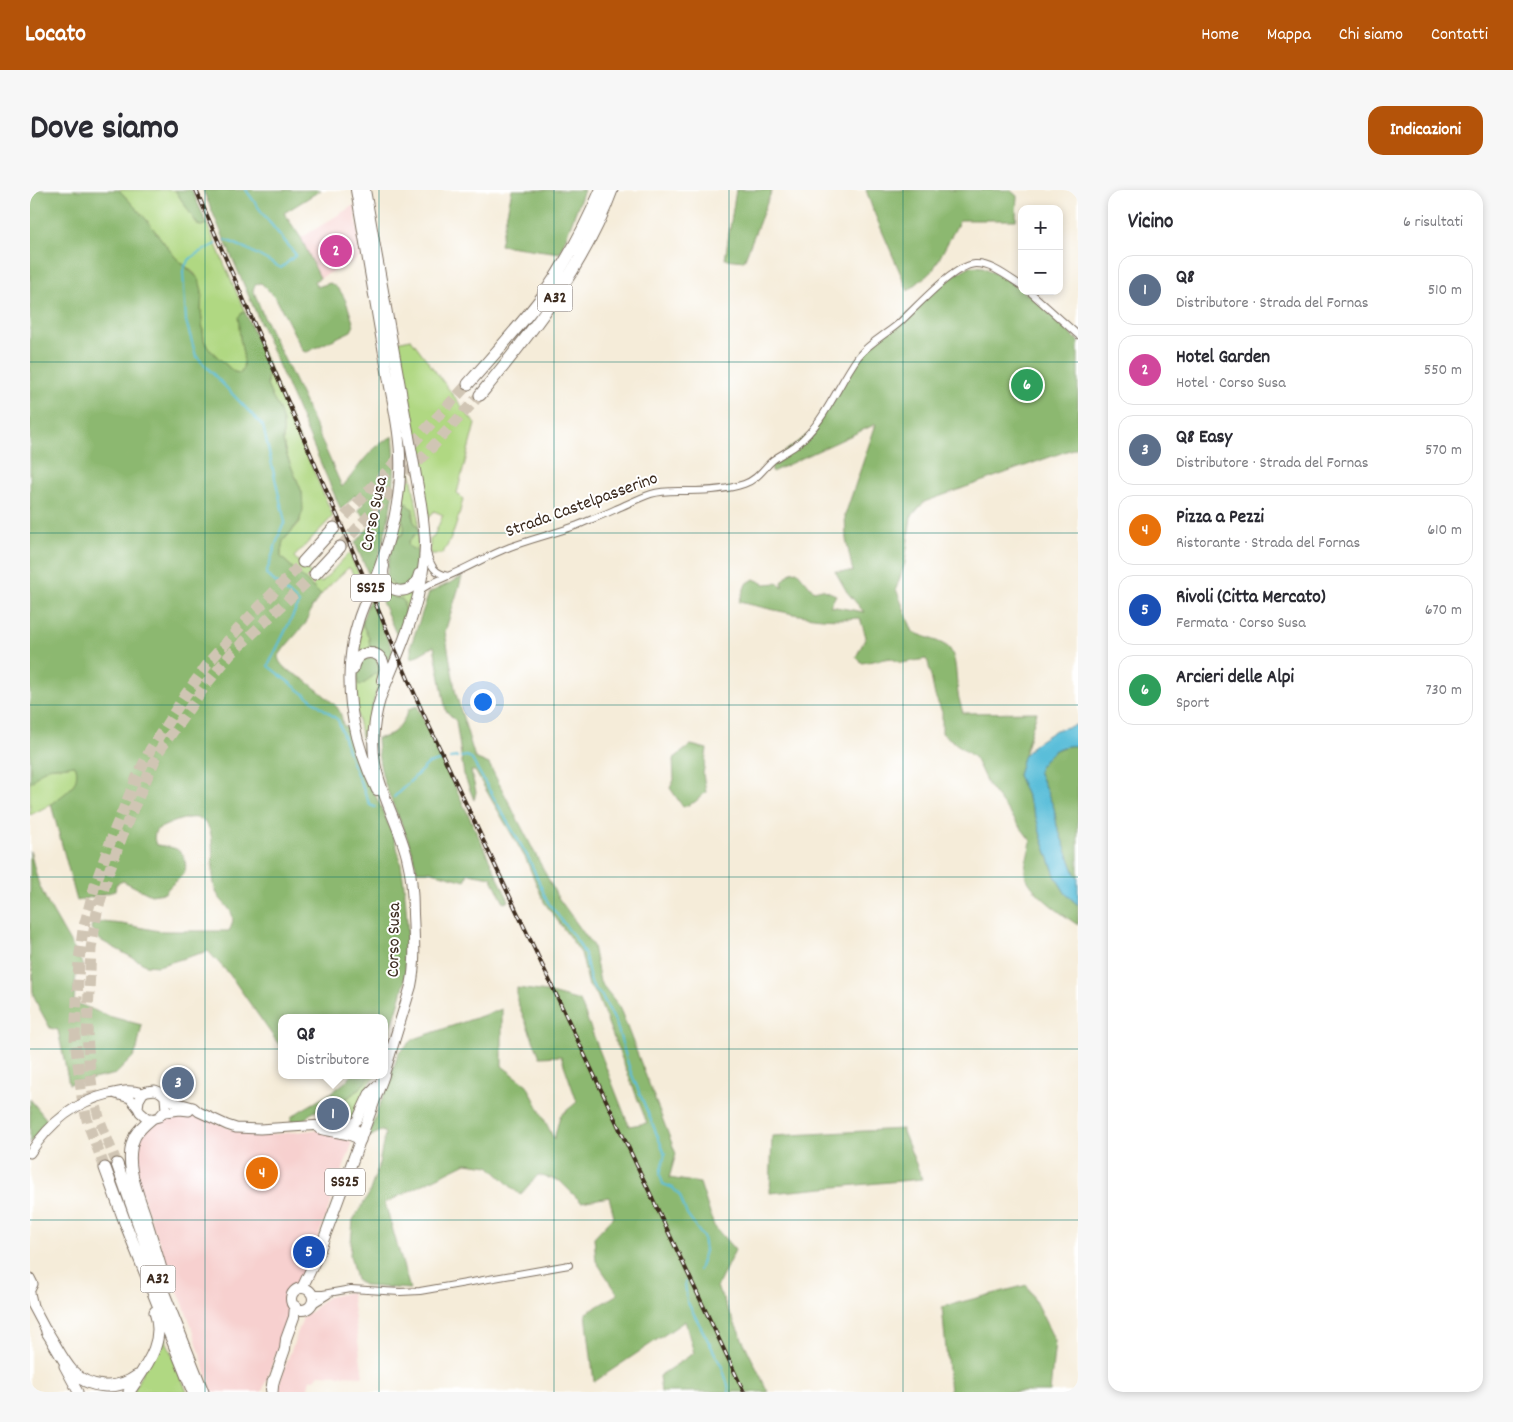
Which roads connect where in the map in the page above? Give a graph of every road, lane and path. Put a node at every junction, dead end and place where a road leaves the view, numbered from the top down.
1 (356, 190) edge
2 (364, 190) edge
3 (601, 190) edge
4 (612, 190) edge
5 (1018, 283) edge
6 (1033, 295) edge
7 (1078, 335) edge
8 (468, 384) tunnel mouth
9 (480, 395) tunnel mouth
10 (392, 526) junction
11 (334, 528) tunnel mouth
12 (340, 547) tunnel mouth
13 (425, 548) junction
14 (303, 562) tunnel mouth
15 (315, 574) tunnel mouth
16 (448, 576) junction
17 (420, 590) junction
18 (350, 706) junction
19 (375, 720) junction
20 (400, 833) junction
21 (388, 1062) edge
22 (381, 1079) edge
23 (382, 1079) edge
24 (114, 1093) junction
25 (143, 1093) junction
26 (165, 1098) junction
27 (138, 1108) junction
28 (165, 1112) junction
29 (199, 1112) junction
30 (151, 1119) junction
31 (312, 1126) junction
32 (349, 1126) junction
33 (361, 1140) junction
34 (30, 1153) edge
35 (117, 1164) tunnel mouth
36 (105, 1168) tunnel mouth
37 (126, 1225) junction
38 (569, 1265) dead end
39 (30, 1278) edge
40 (308, 1291) junction
41 (30, 1292) edge
42 (331, 1293) junction
43 (303, 1307) junction
44 (178, 1330) junction
45 (47, 1332) junction
46 (142, 1372) junction
47 (272, 1388) edge
48 (78, 1392) edge
49 (129, 1392) edge
50 (193, 1392) edge
51 (203, 1392) edge

1 - 10 main road, Corso Susa / SS25
2 - 13 main road, Corso Susa / SS25
3 - 8 highway, A32
4 - 9 highway, A32
5 - 16 street, Strada Castelpasserino
6 - 7 street
10 - 13 main road
10 - 18 main road, Corso Susa / SS25
11 - 14 highway
12 - 15 highway
13 - 16 street
13 - 17 main road, Corso Susa / SS25
16 - 17 street, Strada Castelpasserino
17 - 19 main road, Corso Susa / SS25
18 - 19 main road
18 - 20 main road, Corso Susa / SS25
19 - 20 main road, Corso Susa / SS25
20 - 21 main road, Corso Susa / SS25
22 - 32 street
23 - 33 main road, Corso Susa / SS25
24 - 25 street
24 - 27 street
24 - 34 street
25 - 26 street
25 - 27 street
26 - 28 street
26 - 29 street
27 - 30 street
28 - 29 street
28 - 30 street
29 - 31 street
30 - 44 highway
31 - 32 street
31 - 33 street
32 - 33 street
33 - 40 main road, Corso Susa / SS25
35 - 44 highway, A32
36 - 37 highway, A32
37 - 46 highway
37 - 50 highway, A32
38 - 42 street
39 - 41 street
40 - 42 street
40 - 43 main road, SS25
40 - 43 main road, SS25
41 - 45 street
42 - 43 street
43 - 47 main road, SS25
44 - 51 highway, A32
45 - 46 highway
45 - 48 street
46 - 49 highway

